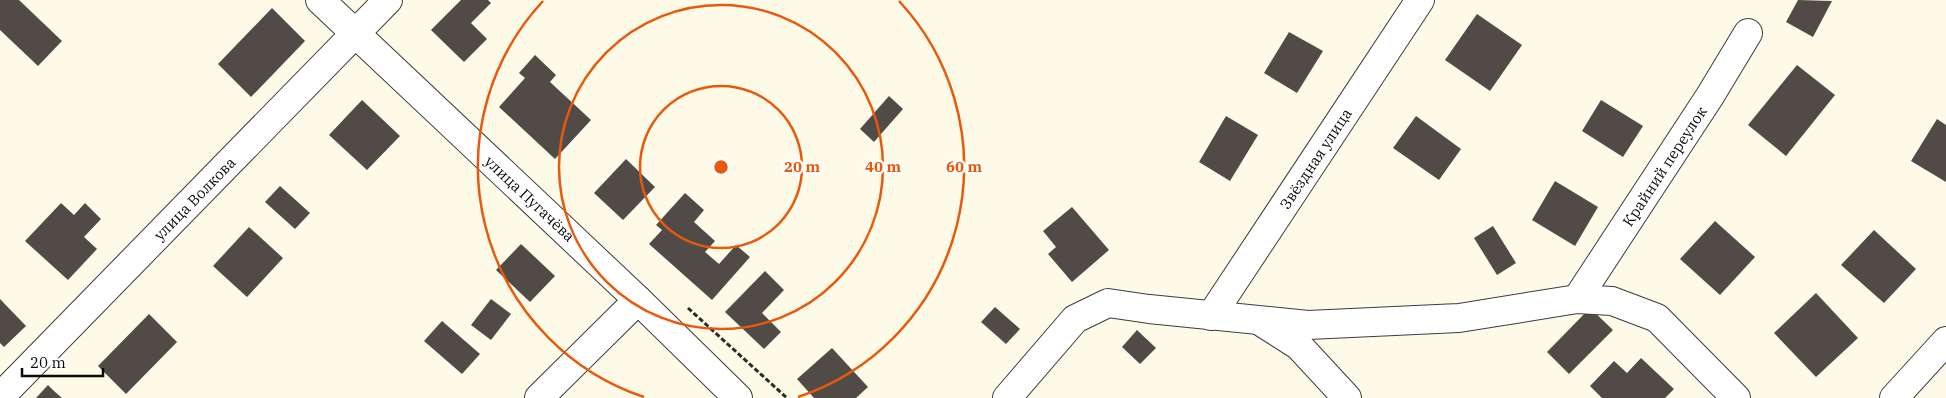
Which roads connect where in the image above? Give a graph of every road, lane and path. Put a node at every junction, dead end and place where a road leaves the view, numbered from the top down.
1 (320, 0) edge
2 (388, 0) edge
3 (1420, 0) edge
4 (1748, 32) dead end
5 (354, 34) junction
6 (1577, 299) junction
7 (638, 300) junction
8 (1211, 316) junction
9 (1260, 321) junction
10 (1946, 342) edge
11 (0, 397) edge
12 (539, 398) edge
13 (738, 398) edge
14 (1007, 398) edge
15 (1347, 398) edge
16 (1736, 398) edge
17 (1894, 398) edge

1 - 5 street, улица Пугачёва
2 - 5 street, улица Волкова
3 - 8 street, Звёздная улица
4 - 6 street, Крайний переулок
5 - 7 street, улица Пугачёва
5 - 11 street, улица Волкова
6 - 9 street
6 - 16 street
7 - 12 street
7 - 13 street, улица Пугачёва
8 - 9 street
8 - 14 street
9 - 15 street
10 - 17 street

